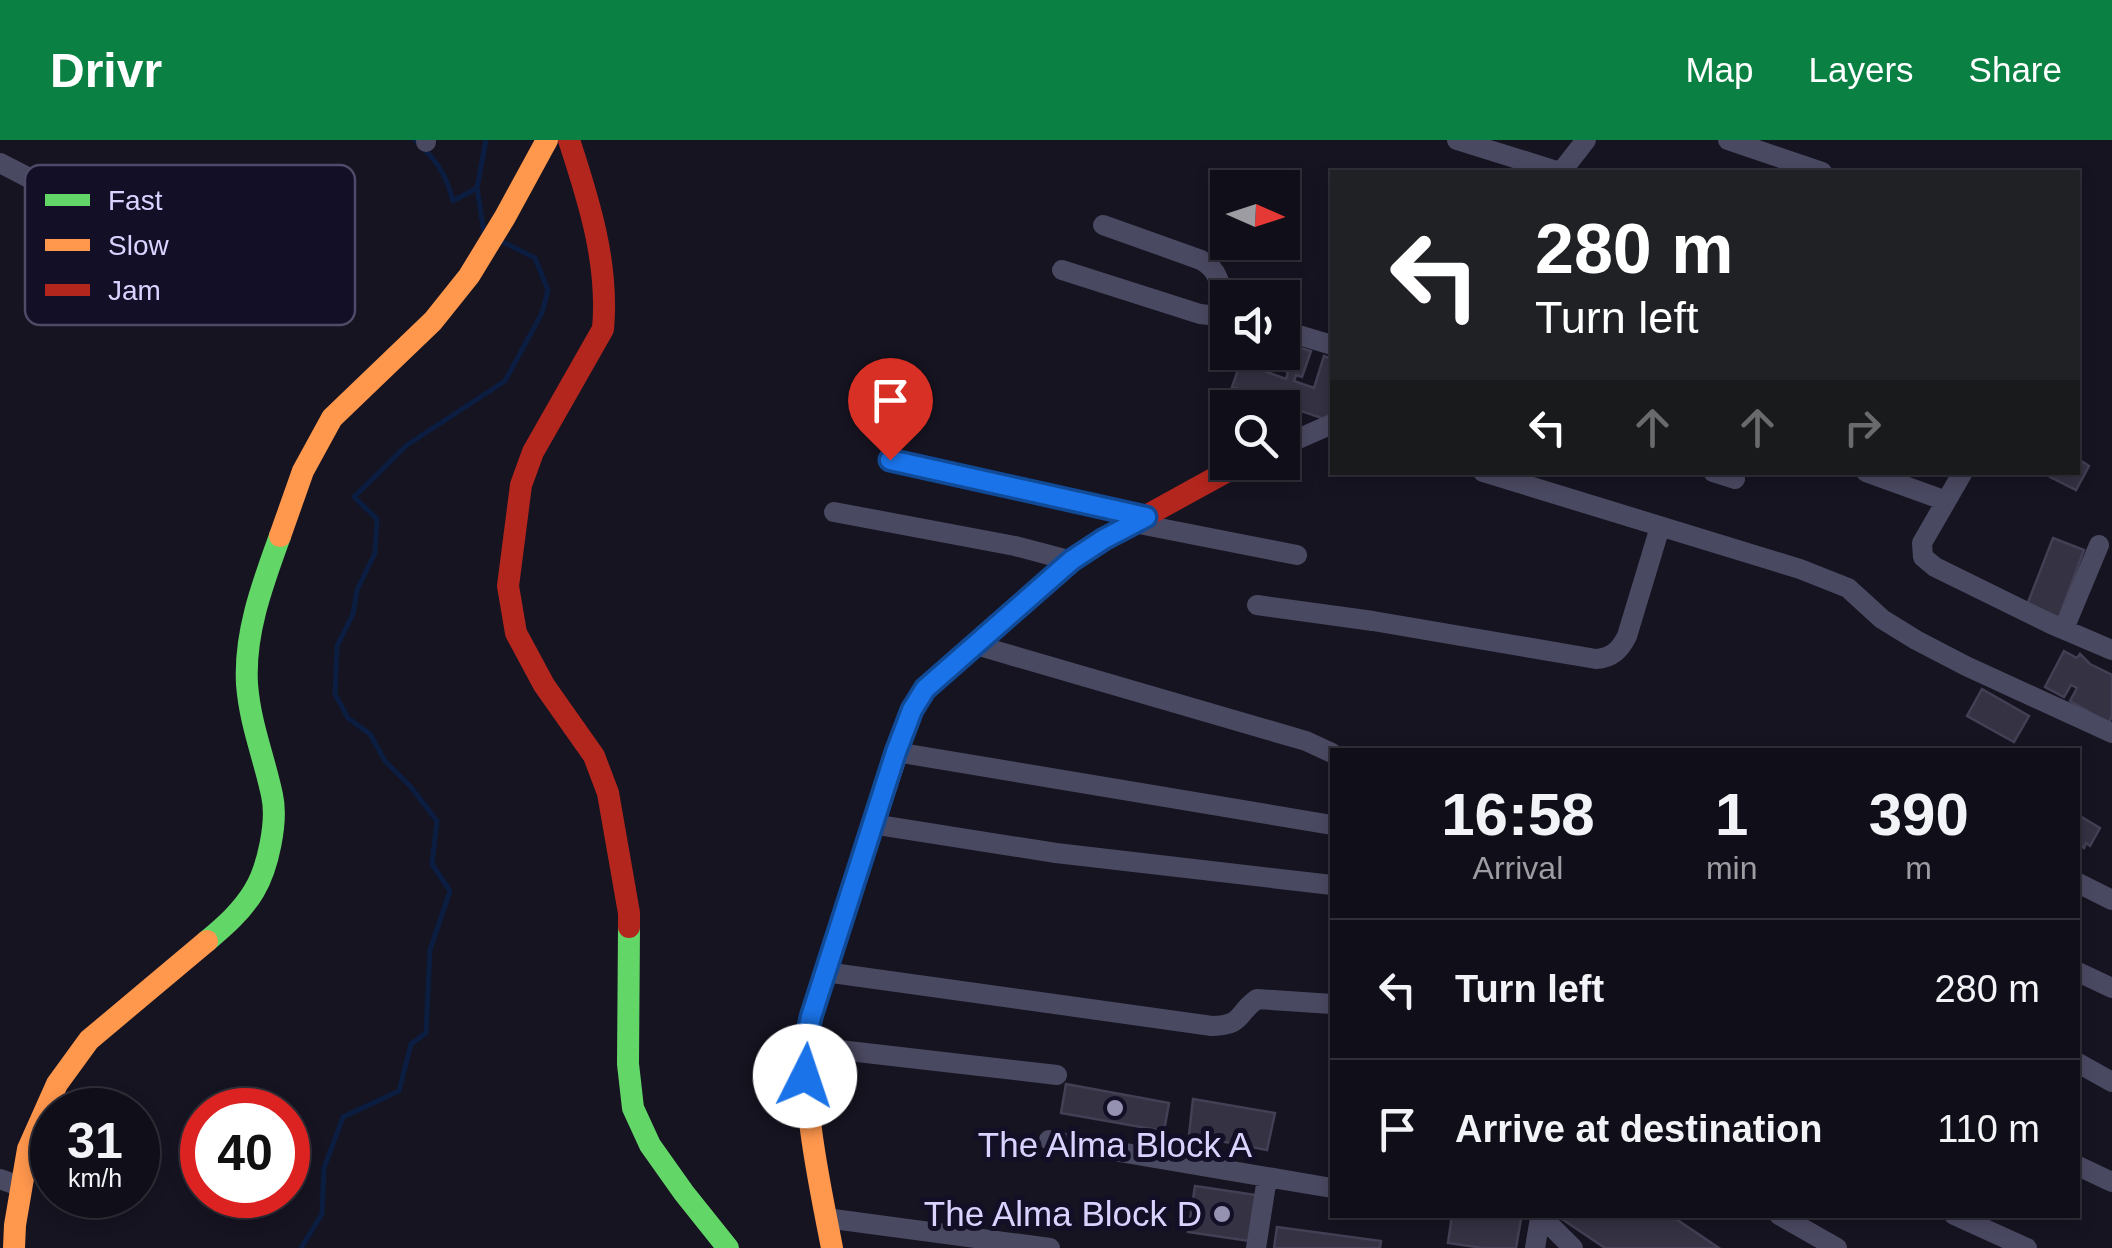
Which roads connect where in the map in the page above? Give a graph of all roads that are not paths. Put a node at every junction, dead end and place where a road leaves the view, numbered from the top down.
1 (547, 140) edge
2 (569, 140) edge
3 (1457, 140) edge
4 (1586, 140) edge
5 (1728, 140) edge
6 (0, 163) edge
7 (1554, 170) edge
8 (1562, 170) edge
9 (1816, 170) edge
10 (25, 176) edge
11 (1103, 225) dead end
12 (1062, 270) dead end
13 (1218, 280) edge
14 (1210, 315) edge
15 (1300, 336) edge
16 (1330, 345) edge
17 (1330, 425) edge
18 (1300, 438) edge
19 (890, 460) dead end
20 (1493, 475) edge
21 (1722, 475) edge
22 (1874, 475) edge
23 (1962, 475) edge
24 (1735, 479) dead end
25 (1212, 480) edge
26 (1946, 501) junction
27 (834, 512) dead end
28 (1140, 520) junction
29 (1660, 527) junction
30 (2099, 545) dead end
31 (1297, 555) dead end
32 (1072, 560) junction
33 (1257, 605) dead end
34 (2064, 630) junction
35 (976, 645) junction
36 (2112, 650) edge
37 (2112, 733) edge
38 (896, 752) junction
39 (1330, 752) edge
40 (872, 824) junction
41 (1330, 824) edge
42 (2080, 884) edge
43 (1330, 886) edge
44 (2112, 900) edge
45 (825, 972) junction
46 (2080, 973) edge
47 (2112, 988) edge
48 (1330, 1004) edge
49 (805, 1046) junction
50 (2080, 1064) edge
51 (1056, 1075) dead end
52 (2112, 1082) edge
53 (1049, 1140) dead end
54 (2080, 1167) edge
55 (1267, 1178) junction
56 (2112, 1182) edge
57 (11, 1183) edge
58 (1330, 1188) edge
59 (826, 1218) junction
60 (1784, 1218) edge
61 (1961, 1218) edge
62 (14, 1248) edge
63 (728, 1248) edge
64 (832, 1248) edge
65 (1050, 1248) edge
66 (1256, 1248) edge
67 (1536, 1248) edge
68 (1573, 1248) edge
69 (1838, 1248) edge
70 (2026, 1248) edge

1 - 57 street
2 - 63 street
3 - 7 street
4 - 8 street
5 - 9 street
6 - 10 street
11 - 13 street
12 - 14 street
15 - 16 street
17 - 18 street
19 - 28 street
20 - 29 street
21 - 24 street
22 - 26 street
23 - 26 street
25 - 28 street
26 - 34 street
27 - 32 street
28 - 31 street
28 - 32 street
29 - 33 street
29 - 37 street
30 - 34 street
32 - 35 street
34 - 36 street
35 - 38 street
35 - 39 street
38 - 40 street
38 - 41 street
40 - 43 street
40 - 45 street
42 - 44 street
45 - 48 street
45 - 49 street
46 - 47 street
49 - 51 street
49 - 59 street
50 - 52 street
53 - 55 street
54 - 56 street
55 - 58 street
55 - 66 street
57 - 62 street
59 - 64 street
59 - 65 street
60 - 69 street
61 - 70 street
67 - 68 street

